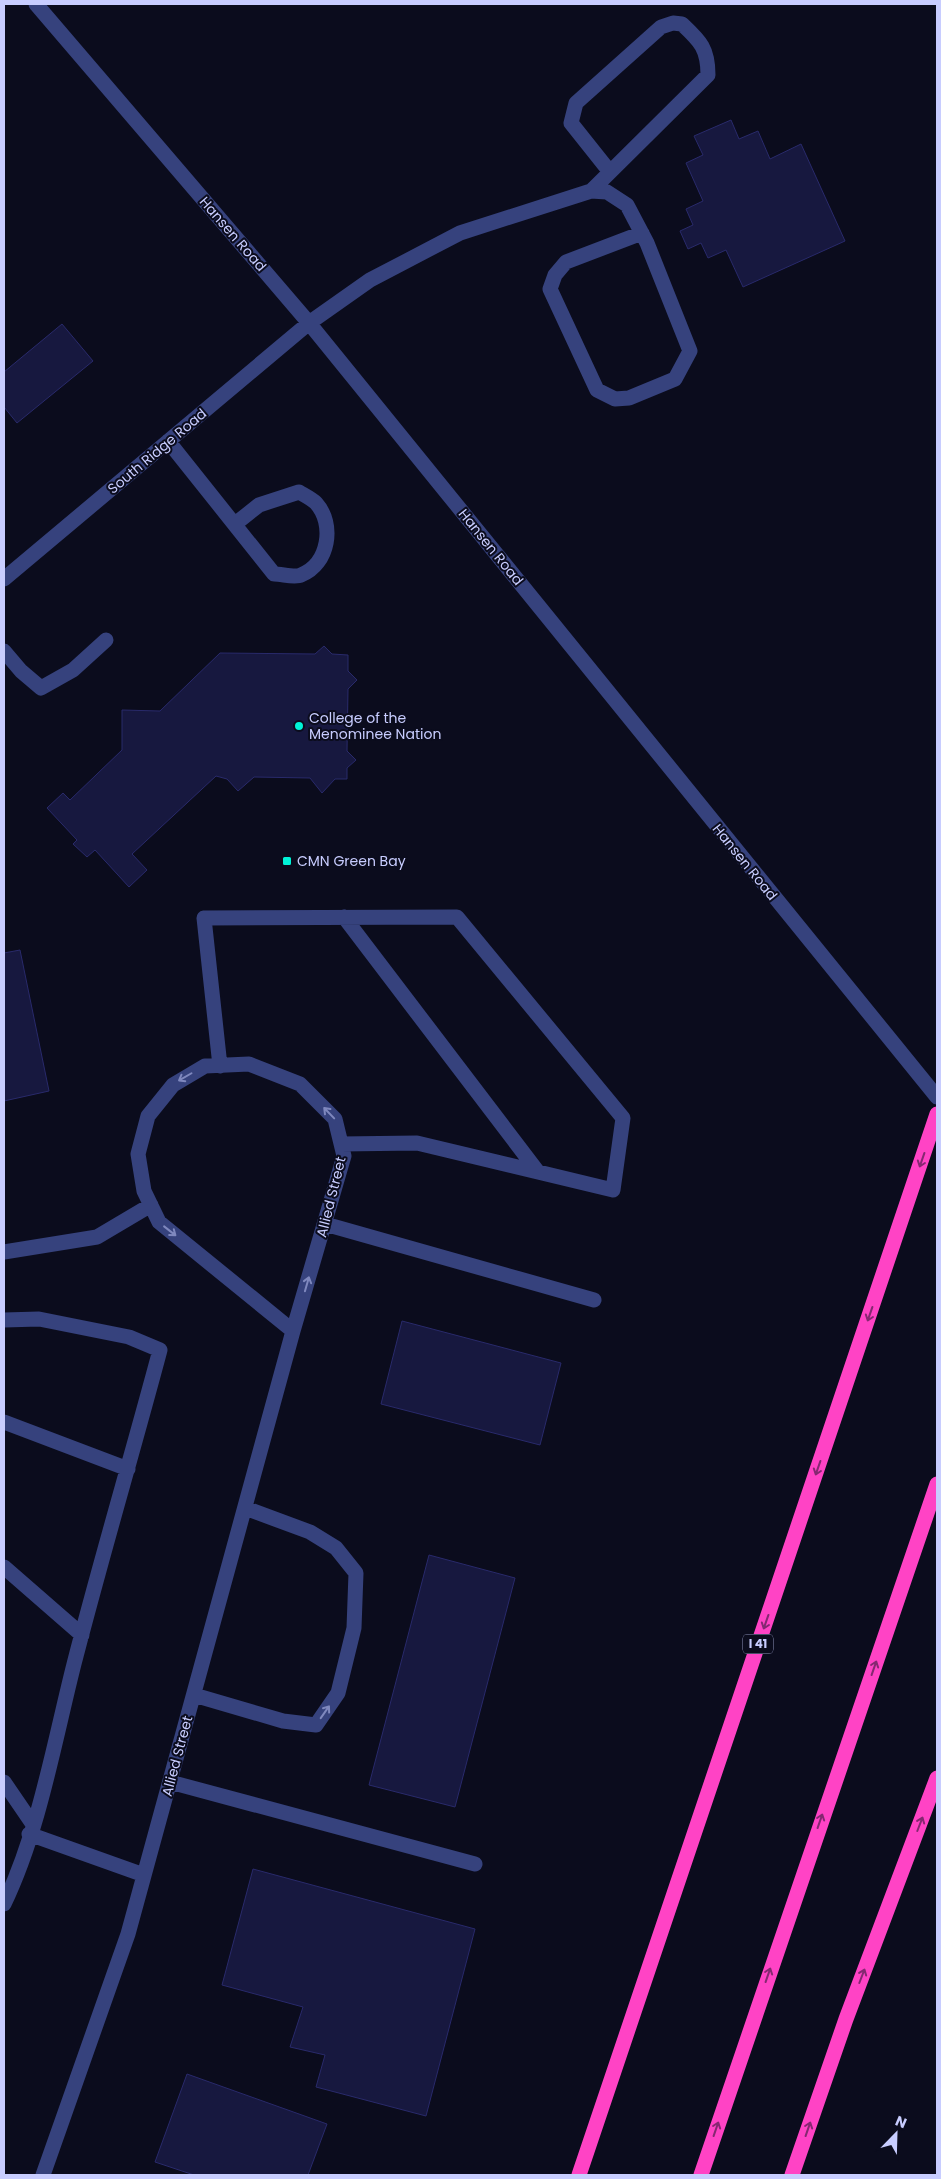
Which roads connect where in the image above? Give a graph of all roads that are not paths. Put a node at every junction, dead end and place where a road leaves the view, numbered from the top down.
1 (36, 4) edge
2 (610, 172) junction
3 (590, 191) junction
4 (642, 233) junction
5 (309, 323) junction
6 (168, 441) junction
7 (235, 524) junction
8 (4, 579) edge
9 (106, 640) dead end
10 (4, 651) edge
11 (344, 917) junction
12 (220, 1066) junction
13 (937, 1097) edge
14 (937, 1114) edge
15 (341, 1144) junction
16 (538, 1172) junction
17 (150, 1205) junction
18 (325, 1224) junction
19 (4, 1252) edge
20 (594, 1300) dead end
21 (4, 1320) edge
22 (293, 1331) junction
23 (4, 1422) edge
24 (128, 1469) junction
25 (937, 1484) edge
26 (245, 1508) junction
27 (4, 1567) edge
28 (82, 1635) junction
29 (194, 1695) junction
30 (937, 1778) edge
31 (4, 1782) edge
32 (170, 1782) junction
33 (31, 1829) junction
34 (475, 1864) dead end
35 (144, 1876) junction
36 (4, 1904) edge
37 (43, 2175) edge
38 (579, 2175) edge
39 (701, 2175) edge
40 (792, 2175) edge

1 - 5 street, Hansen Road
2 - 2 street
2 - 3 street
3 - 4 street
3 - 5 street, South Ridge Road
4 - 4 street
5 - 6 street, South Ridge Road
5 - 13 street, Hansen Road
6 - 7 street
6 - 8 street, South Ridge Road
7 - 7 street
9 - 10 street
11 - 12 street
11 - 16 street
11 - 16 street
15 -> 12 street, Allied Street
12 -> 17 street, Allied Street
14 -> 38 highway, I 41
15 - 16 street
15 - 18 street, Allied Street
17 - 19 street
17 -> 22 street, Allied Street
18 - 20 street
22 -> 18 street, Allied Street
21 - 24 street
22 - 26 street, Allied Street
23 - 24 street
24 - 28 street
39 -> 25 highway
26 - 29 street, Allied Street
29 -> 26 street
27 - 28 street
28 - 33 street
29 - 32 street, Allied Street
40 -> 30 highway
31 - 33 street
32 - 34 street
32 - 35 street, Allied Street
33 - 35 street
33 - 36 street
35 - 37 street, Allied Street

